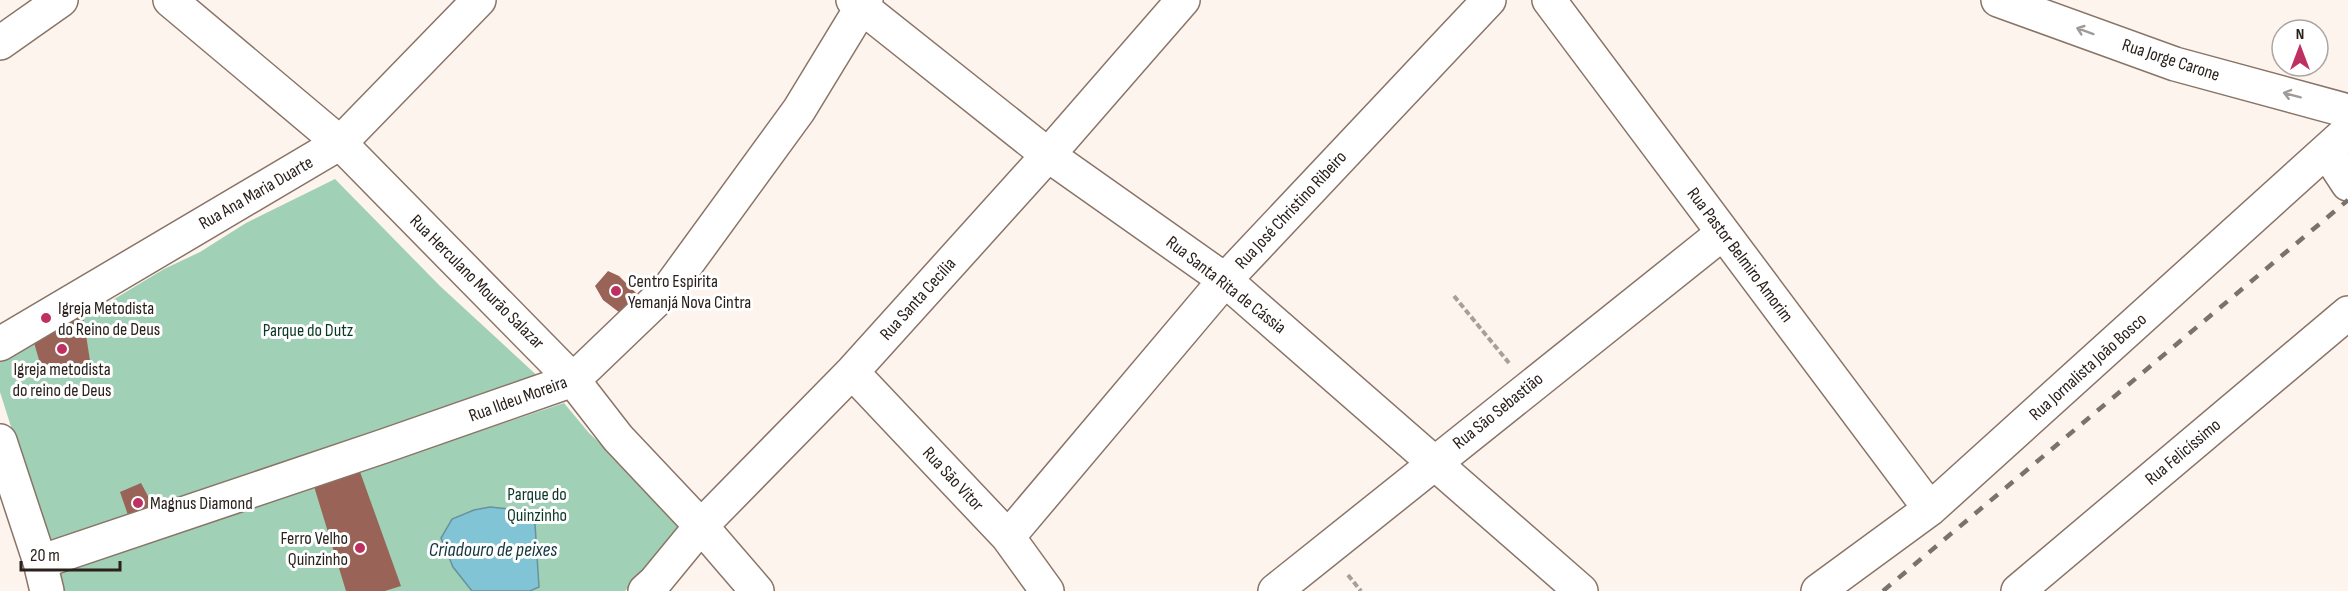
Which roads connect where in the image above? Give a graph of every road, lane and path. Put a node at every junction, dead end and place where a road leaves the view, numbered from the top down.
1 (61, 0) edge
2 (170, 0) edge
3 (479, 0) edge
4 (1183, 0) edge
5 (1489, 0) edge
6 (1549, 0) edge
7 (1998, 0) edge
8 (861, 2) edge
9 (0, 43) edge
10 (2348, 111) edge
11 (2337, 142) edge
12 (340, 143) junction
13 (1048, 155) junction
14 (2348, 184) edge
15 (1723, 233) junction
16 (1226, 280) junction
17 (1454, 296) dead end
18 (2348, 313) edge
19 (0, 344) edge
20 (852, 372) junction
21 (573, 380) junction
22 (1528, 387) junction
23 (0, 441) edge
24 (1436, 462) junction
25 (1930, 509) junction
26 (701, 526) junction
27 (1008, 537) junction
28 (44, 576) edge
29 (645, 591) edge
30 (757, 591) edge
31 (1047, 591) edge
32 (1275, 591) edge
33 (1581, 591) edge
34 (1818, 591) edge
35 (2018, 591) edge

1 - 9 street
2 - 12 street, Rua Herculano Mourão Salazar
3 - 12 street, Rua Ana Maria Duarte
4 - 13 street, Rua Santa Cecília
5 - 16 street, Rua José Christino Ribeiro
6 - 15 street, Rua Pastor Belmiro Amorim
10 -> 7 street, Rua Jorge Carone
8 - 13 street, Rua Santa Rita de Cássia
8 - 21 street, Rua Ildeu Moreira
11 - 14 street
11 - 25 street, Rua Jornalista João Bosco
12 - 19 street, Rua Ana Maria Duarte
12 - 21 street, Rua Herculano Mourão Salazar
13 - 16 street, Rua Santa Rita de Cássia
13 - 20 street, Rua Santa Cecília
15 - 22 street, Rua São Sebastião
15 - 25 street, Rua Pastor Belmiro Amorim
16 - 24 street, Rua Santa Rita de Cássia
16 - 27 street, Rua José Christino Ribeiro
17 - 22 path
18 - 35 street, Rua Felicíssimo
20 - 26 street, Rua Santa Cecília
20 - 27 street, Rua São Vitor
21 - 26 street, Rua Herculano Mourão Salazar
21 - 28 street, Rua Ildeu Moreira
22 - 24 street, Rua São Sebastião
23 - 28 street
24 - 32 street, Rua São Sebastião
24 - 33 street, Rua Santa Rita de Cássia
25 - 34 street, Rua Jornalista João Bosco
26 - 29 street, Rua Santa Cecília
26 - 30 street, Rua Herculano Mourão Salazar
27 - 31 street, Rua São Vitor

